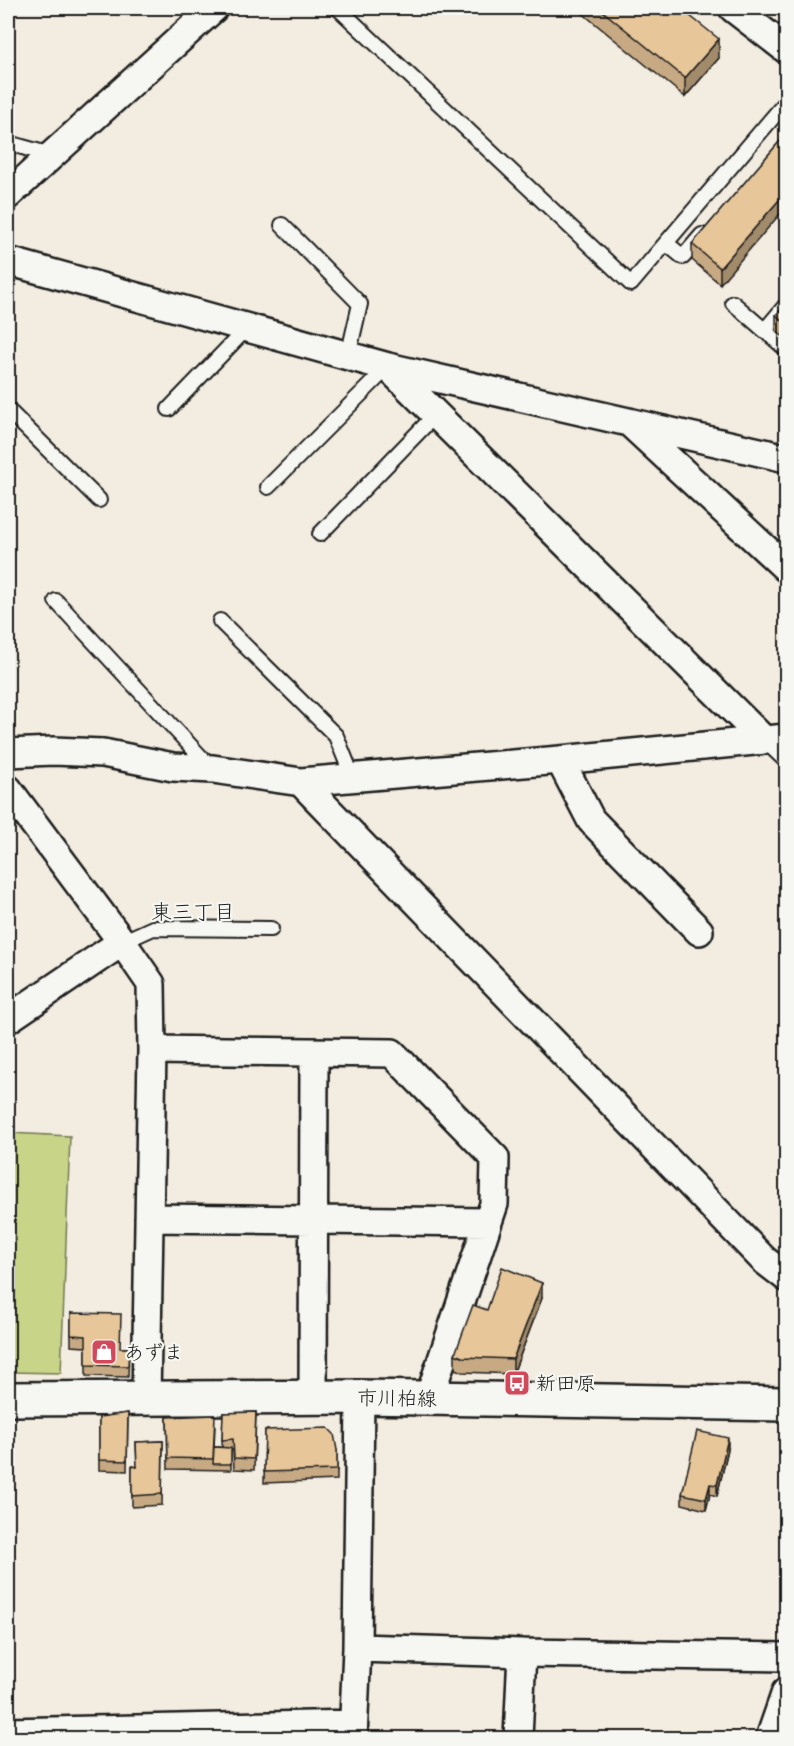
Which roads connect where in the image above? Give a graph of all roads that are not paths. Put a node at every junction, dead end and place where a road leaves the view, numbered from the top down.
1 (214, 8) edge
2 (338, 8) edge
3 (741, 10) edge
4 (786, 49) edge
5 (786, 102) edge
6 (8, 142) edge
7 (51, 155) junction
8 (8, 195) edge
9 (713, 222) edge
10 (282, 225) dead end
11 (666, 243) junction
12 (8, 261) edge
13 (733, 303) dead end
14 (786, 305) edge
15 (247, 328) junction
16 (765, 330) junction
17 (786, 349) edge
18 (348, 356) junction
19 (388, 367) junction
20 (169, 409) dead end
21 (8, 410) edge
22 (436, 414) junction
23 (628, 422) junction
24 (786, 458) edge
25 (268, 487) dead end
26 (99, 500) dead end
27 (320, 534) dead end
28 (786, 568) edge
29 (56, 601) dead end
30 (220, 621) dead end
31 (775, 739) edge
32 (8, 753) edge
33 (560, 760) junction
34 (786, 761) edge
35 (213, 769) junction
36 (353, 778) junction
37 (301, 782) junction
38 (8, 789) edge
39 (271, 929) dead end
40 (699, 931) dead end
41 (122, 942) junction
42 (8, 1019) edge
43 (152, 1050) junction
44 (314, 1053) junction
45 (149, 1218) junction
46 (312, 1221) junction
47 (488, 1222) junction
48 (786, 1277) edge
49 (313, 1397) junction
50 (360, 1397) junction
51 (429, 1398) junction
52 (8, 1399) edge
53 (146, 1399) junction
54 (786, 1404) edge
55 (357, 1648) junction
56 (522, 1653) junction
57 (786, 1658) edge
58 (786, 1692) edge
59 (353, 1731) edge
60 (8, 1732) edge
61 (518, 1738) edge
62 (771, 1738) edge

1 - 7 street
2 - 11 lane
3 - 4 street
5 - 11 lane
6 - 7 lane
7 - 8 street
9 - 11 lane
10 - 18 lane
12 - 15 street
13 - 16 lane
14 - 16 lane
15 - 18 street
15 - 20 lane
16 - 17 lane
18 - 19 street
19 - 22 street
19 - 23 street
19 - 25 lane
21 - 26 lane
22 - 27 lane
22 - 31 street
23 - 24 street
23 - 28 street
29 - 35 lane
30 - 36 lane
31 - 33 street
31 - 34 lane
32 - 35 street
33 - 36 street
33 - 40 street
35 - 37 street
36 - 37 street
37 - 48 street
38 - 41 street
39 - 41 lane
41 - 42 street
41 - 43 street
43 - 44 street
43 - 45 street
44 - 46 street
44 - 47 street
45 - 46 street
45 - 53 street
46 - 47 street
46 - 49 street
47 - 51 street
49 - 50 main road, 市川柏線
49 - 53 main road, 市川柏線
50 - 51 main road, 市川柏線
50 - 55 street
51 - 54 main road, 市川柏線
52 - 53 main road, 市川柏線
55 - 56 street
55 - 59 street
56 - 57 street
56 - 61 street
58 - 62 street
59 - 60 street

